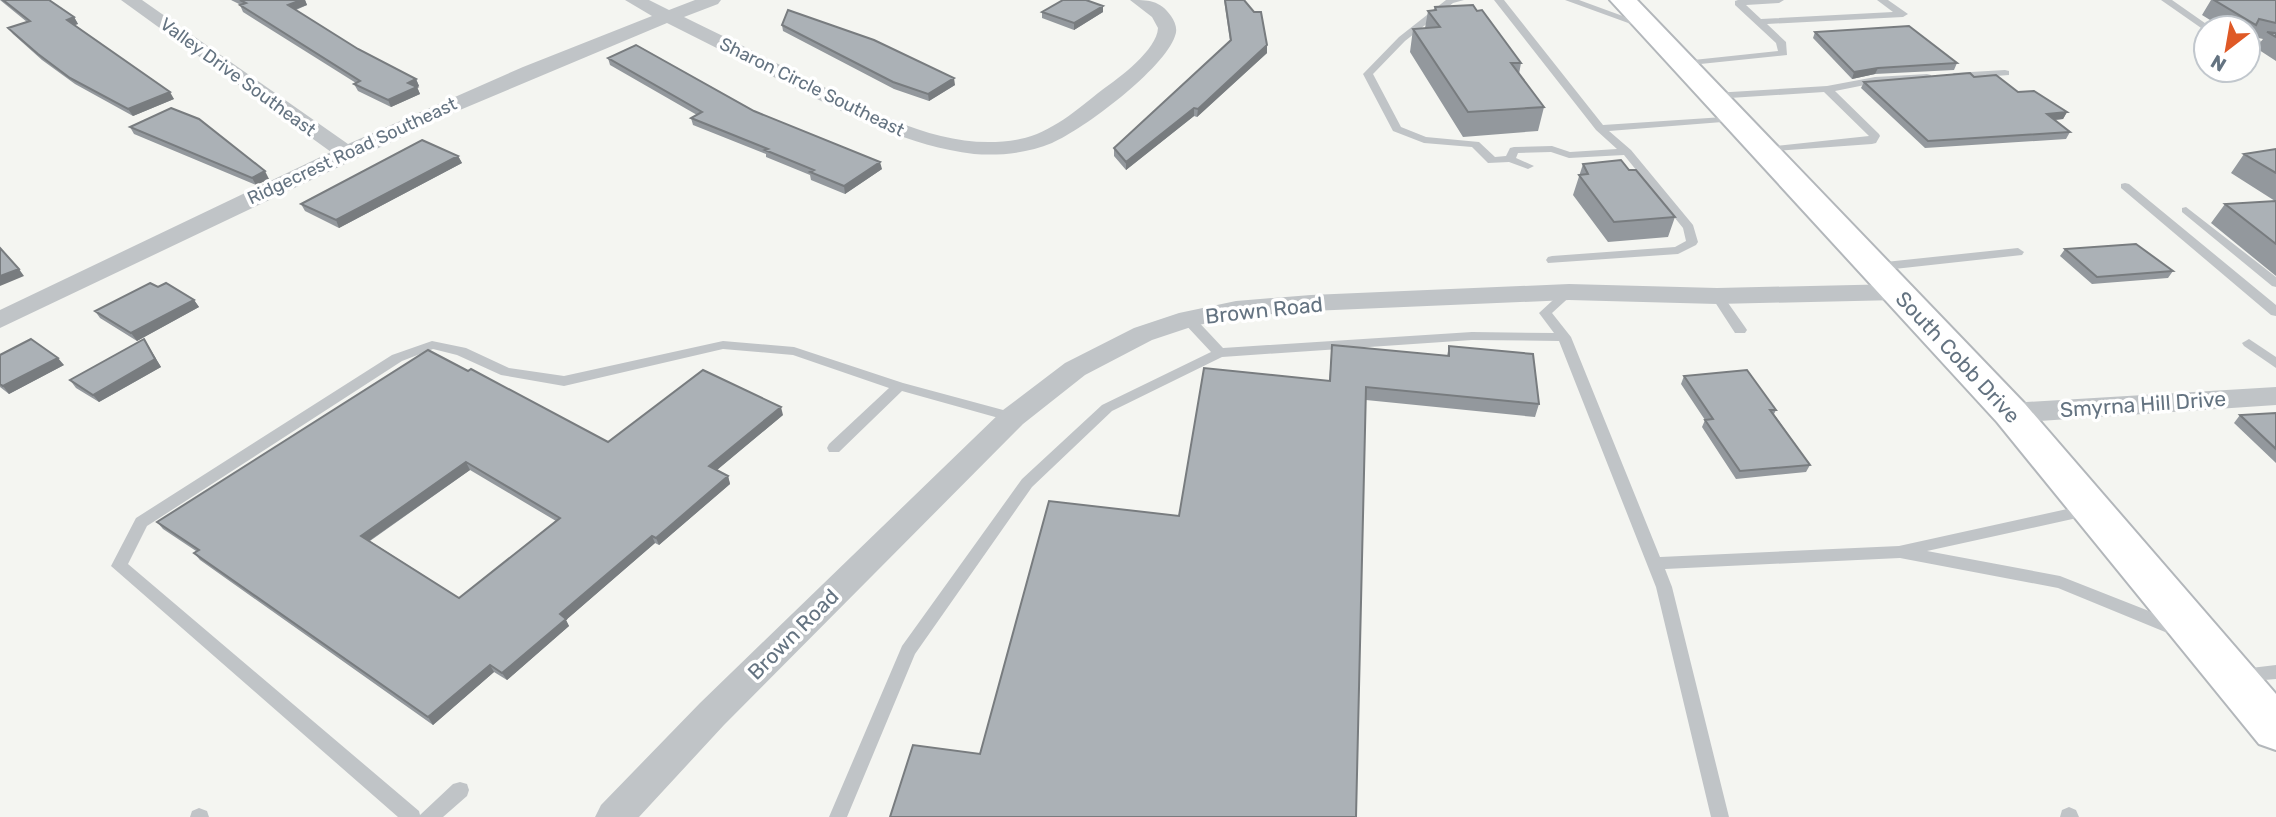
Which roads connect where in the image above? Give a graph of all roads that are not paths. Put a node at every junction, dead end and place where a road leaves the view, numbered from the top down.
1 (130, 0) edge
2 (634, 0) edge
3 (712, 0) edge
4 (1139, 0) edge
5 (1459, 0) edge
6 (1499, 0) edge
7 (1570, 0) edge
8 (1623, 0) edge
9 (1779, 0) edge
10 (1882, 0) edge
11 (2166, 0) edge
12 (667, 16) junction
13 (2192, 18) edge
14 (1760, 22) junction
15 (1650, 28) junction
16 (1684, 64) junction
17 (2005, 73) dead end
18 (1827, 89) junction
19 (1724, 107) junction
20 (1600, 128) junction
21 (1765, 150) junction
22 (347, 152) junction
23 (1628, 152) junction
24 (1569, 155) junction
25 (1510, 159) junction
26 (1557, 163) dead end
27 (1528, 166) dead end
28 (2125, 186) dead end
29 (2186, 210) dead end
30 (2018, 252) dead end
31 (1552, 260) dead end
32 (1886, 280) junction
33 (2276, 283) edge
34 (1569, 292) junction
35 (1717, 296) junction
36 (2276, 312) edge
37 (1188, 319) junction
38 (0, 320) edge
39 (1740, 330) dead end
40 (1564, 337) junction
41 (2249, 343) dead end
42 (1220, 353) junction
43 (2276, 364) edge
44 (899, 386) junction
45 (2276, 396) edge
46 (2011, 413) junction
47 (1013, 417) junction
48 (834, 449) dead end
49 (2092, 510) junction
50 (1899, 552) junction
51 (1655, 563) junction
52 (2200, 639) junction
53 (2254, 674) edge
54 (2276, 729) edge
55 (460, 790) dead end
56 (412, 817) edge
57 (429, 817) edge
58 (614, 817) edge
59 (838, 817) edge
60 (1720, 817) edge

1 - 22 street, Valley Drive Southeast
2 - 12 street
3 - 12 street, Ridgecrest Road Southeast
4 - 12 street, Sharon Circle Southeast
5 - 25 lane
6 - 20 lane
7 - 15 lane
8 - 15 main road, South Cobb Drive
9 - 14 lane
10 - 14 lane
11 - 13 lane
12 - 22 street, Ridgecrest Road Southeast
14 - 16 lane
15 - 16 main road, South Cobb Drive
16 - 19 main road, South Cobb Drive
17 - 18 lane
18 - 19 lane
18 - 21 lane
19 - 20 lane
19 - 21 main road, South Cobb Drive
20 - 23 lane
21 - 32 main road, South Cobb Drive
22 - 38 street, Ridgecrest Road Southeast
23 - 24 lane
23 - 31 lane
24 - 25 lane
24 - 26 lane
25 - 27 lane
28 - 36 lane
29 - 33 lane
30 - 32 lane
32 - 35 street, Brown Road
32 - 46 main road, South Cobb Drive
34 - 35 street, Brown Road
34 - 37 street, Brown Road
34 - 40 lane
35 - 39 lane
37 - 42 lane
37 - 47 street, Brown Road
40 - 42 lane
40 - 51 lane
41 - 43 lane
42 - 59 lane
44 - 47 lane
44 - 48 lane
44 - 56 lane
45 - 46 street, Smyrna Hill Drive
46 - 49 main road, South Cobb Drive
47 - 58 street, Brown Road
49 - 50 lane
49 - 52 main road, South Cobb Drive
50 - 51 lane
50 - 52 lane
51 - 60 lane
52 - 53 main road, South Cobb Drive
53 - 54 main road, South Cobb Drive
55 - 57 lane

